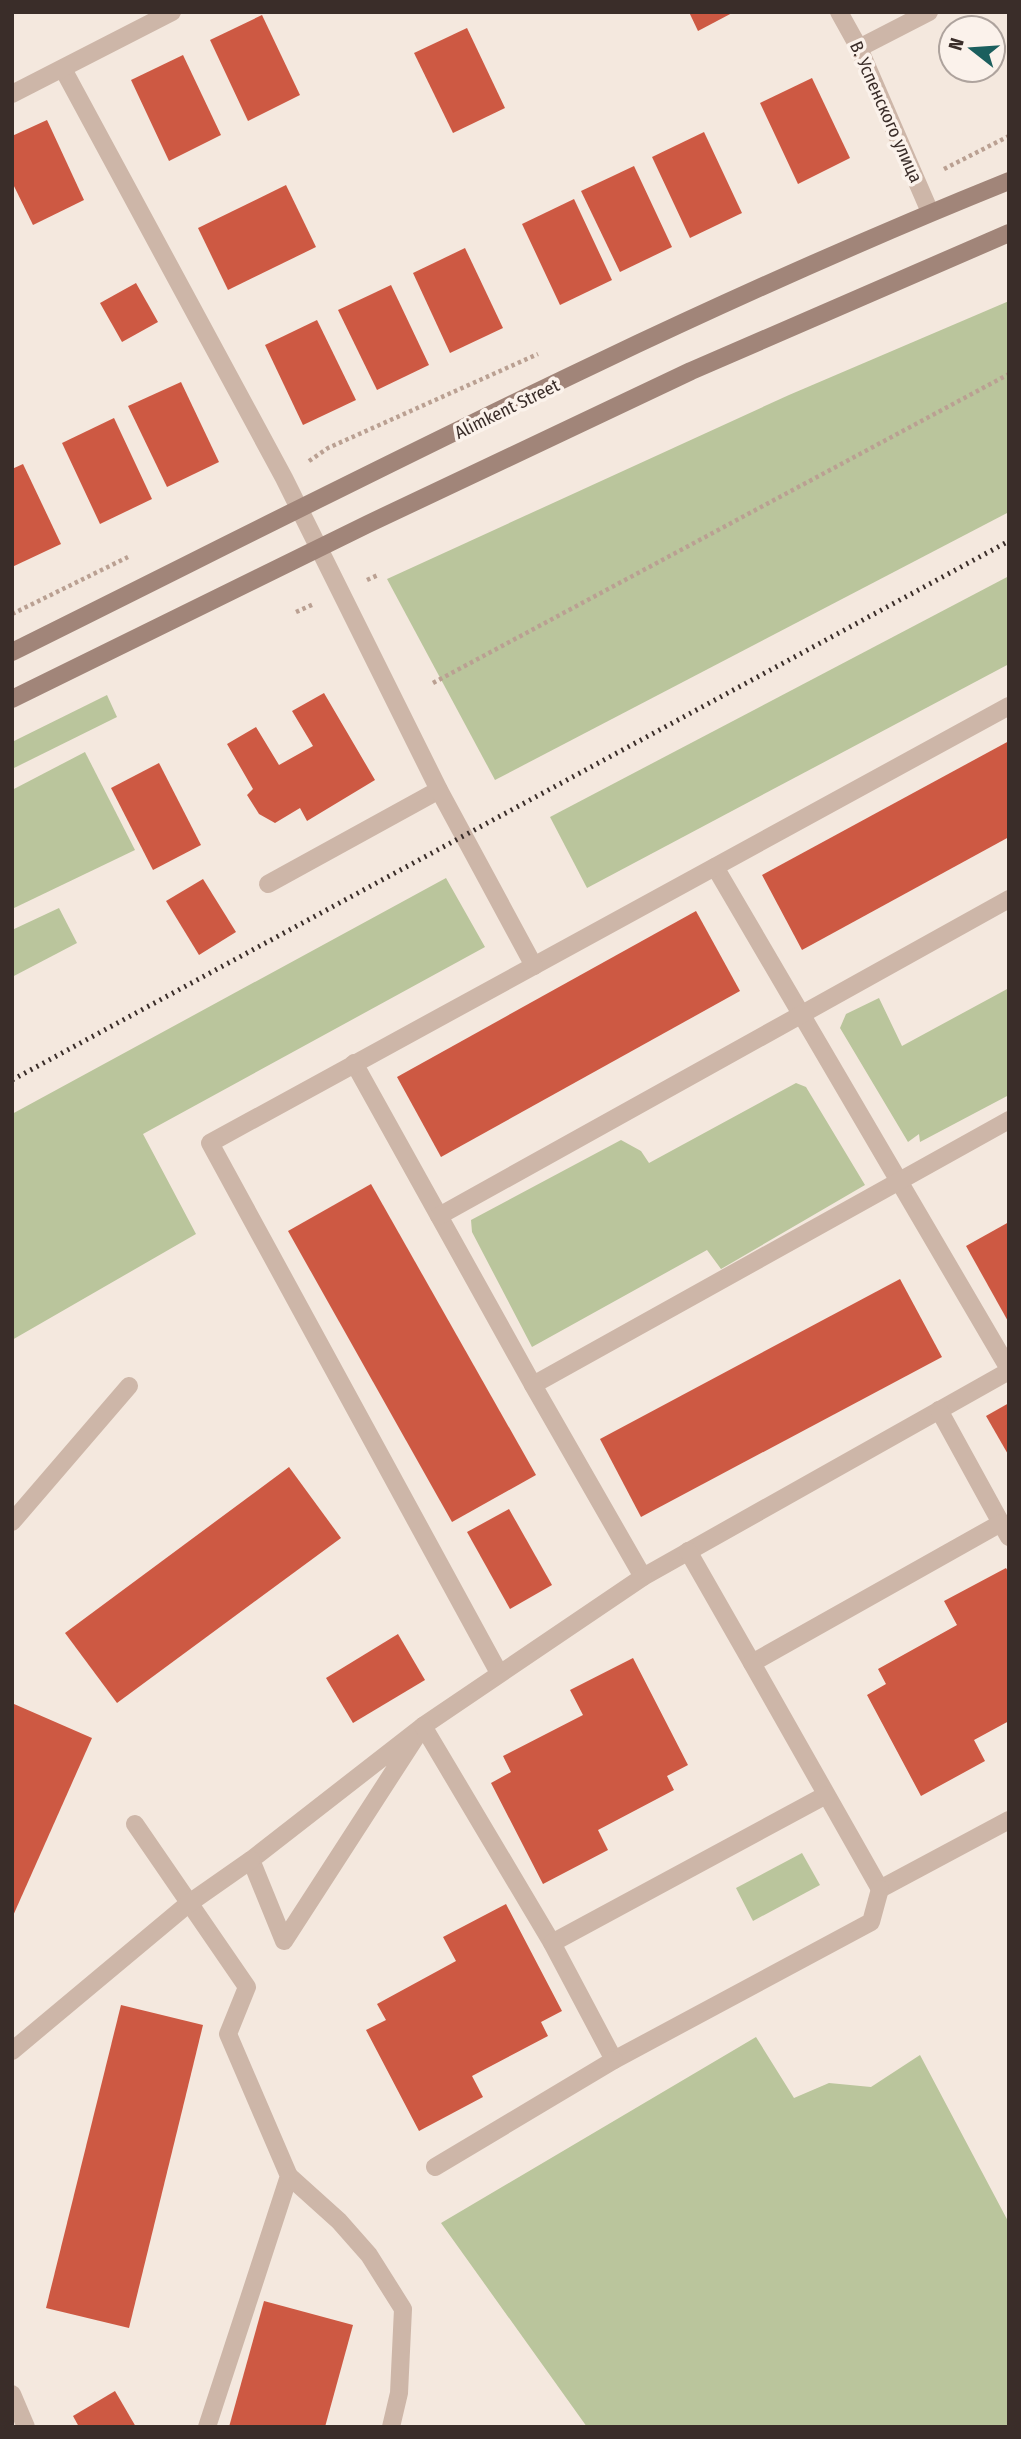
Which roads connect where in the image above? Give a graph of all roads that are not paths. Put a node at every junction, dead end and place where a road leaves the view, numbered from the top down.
1 (172, 12) edge
2 (839, 12) edge
3 (929, 12) edge
4 (859, 48) junction
5 (63, 69) junction
6 (12, 94) edge
7 (1009, 181) edge
8 (930, 212) junction
9 (1009, 233) edge
10 (300, 510) junction
11 (320, 547) junction
12 (12, 652) edge
13 (12, 699) edge
14 (1009, 706) edge
15 (439, 790) junction
16 (715, 867) junction
17 (268, 884) dead end
18 (1009, 899) edge
19 (534, 966) junction
20 (801, 1015) junction
21 (354, 1063) junction
22 (1009, 1121) edge
23 (899, 1181) junction
24 (439, 1216) junction
25 (1009, 1370) edge
26 (533, 1385) junction
27 (129, 1386) dead end
28 (939, 1410) junction
29 (12, 1522) edge
30 (1005, 1530) edge
31 (688, 1551) junction
32 (642, 1577) junction
33 (752, 1663) junction
34 (499, 1673) junction
35 (424, 1726) junction
36 (827, 1795) junction
37 (1009, 1820) edge
38 (135, 1824) dead end
39 (251, 1860) junction
40 (880, 1889) junction
41 (188, 1904) junction
42 (552, 1943) junction
43 (12, 2051) edge
44 (614, 2060) junction
45 (435, 2167) dead end
46 (289, 2176) junction
47 (12, 2393) edge
48 (26, 2427) edge
49 (207, 2427) edge
50 (391, 2427) edge

1 - 5 street
2 - 4 street, В. Успенского улица
3 - 4 street
4 - 8 street, В. Успенского улица
5 - 6 street
5 - 10 street
7 - 8 main road, Alimkent Street
8 - 10 main road, Alimkent Street
9 - 11 main road
10 - 11 street
10 - 12 main road, Alimkent Street
11 - 13 main road
11 - 15 street
14 - 16 street
15 - 17 street
15 - 19 street
16 - 19 street
16 - 20 street
18 - 20 street
19 - 21 street
20 - 23 street
20 - 24 street
21 - 24 street
21 - 34 street
22 - 23 street
23 - 25 street
23 - 26 street
24 - 26 street
25 - 28 street
26 - 32 street
27 - 29 street
28 - 30 street
28 - 31 street
30 - 33 street
31 - 32 street
31 - 33 street
32 - 34 street
33 - 36 street
34 - 35 street
35 - 39 street
35 - 39 street
35 - 42 street
36 - 40 street
36 - 42 street
37 - 40 street
38 - 41 street
39 - 41 street
40 - 44 street
41 - 43 street
41 - 46 street
42 - 44 street
44 - 45 street
46 - 49 street
46 - 50 street
47 - 48 street

